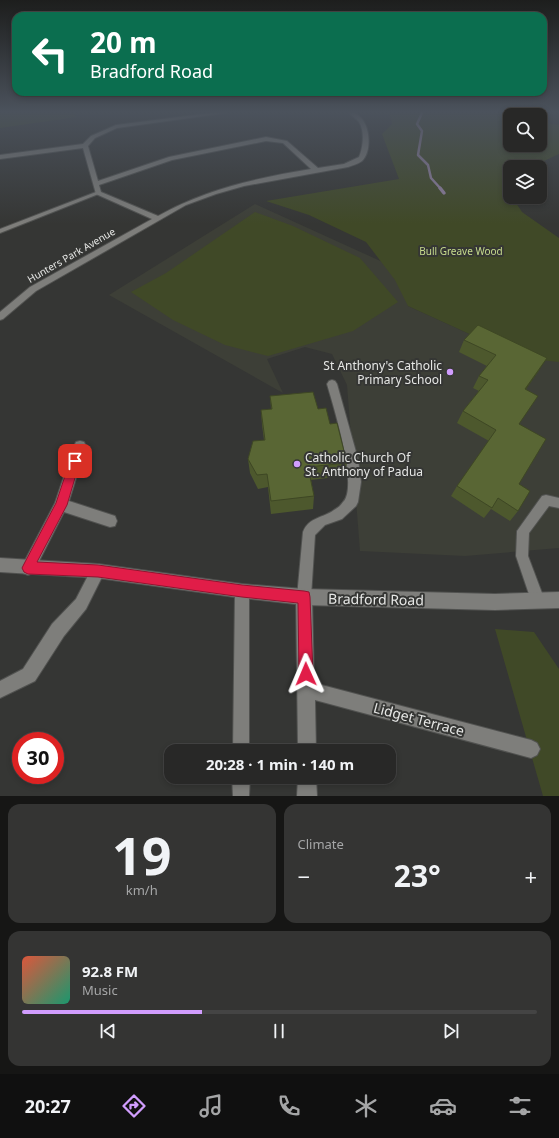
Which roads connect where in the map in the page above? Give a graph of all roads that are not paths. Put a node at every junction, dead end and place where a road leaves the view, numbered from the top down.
1 (53, 150) edge
2 (86, 150) edge
3 (210, 150) edge
4 (294, 150) edge
5 (365, 150) edge
6 (0, 157) edge
7 (316, 170) junction
8 (96, 184) junction
9 (98, 193) junction
10 (157, 218) junction
11 (0, 231) edge
12 (0, 317) edge
13 (332, 384) dead end
14 (80, 446) dead end
15 (559, 503) edge
16 (61, 505) junction
17 (110, 521) dead end
18 (0, 566) edge
19 (28, 568) junction
20 (98, 571) junction
21 (242, 591) junction
22 (304, 597) junction
23 (538, 601) junction
24 (557, 603) edge
25 (306, 689) junction
26 (0, 690) edge
27 (241, 744) edge
28 (307, 744) edge
29 (531, 749) dead end
30 (241, 784) edge
31 (307, 784) edge
32 (241, 795) dead end
33 (307, 796) edge

1 - 6 street
2 - 8 street
3 - 8 street
4 - 7 street
5 - 7 street, Hunters Park Avenue
7 - 10 street, Hunters Park Avenue
8 - 9 street
9 - 10 street
9 - 11 lane
10 - 12 street, Hunters Park Avenue
13 - 22 lane
14 - 16 street
15 - 23 lane
16 - 17 street
16 - 19 street
18 - 19 street, Bradford Road
19 - 20 street, Bradford Road
20 - 21 street, Bradford Road
20 - 26 street
21 - 22 street, Bradford Road
21 - 27 lane
22 - 23 street, Bradford Road
22 - 25 street
23 - 24 street, Bradford Road
25 - 28 street
25 - 29 street, Lidget Terrace
30 - 32 lane
31 - 33 street

